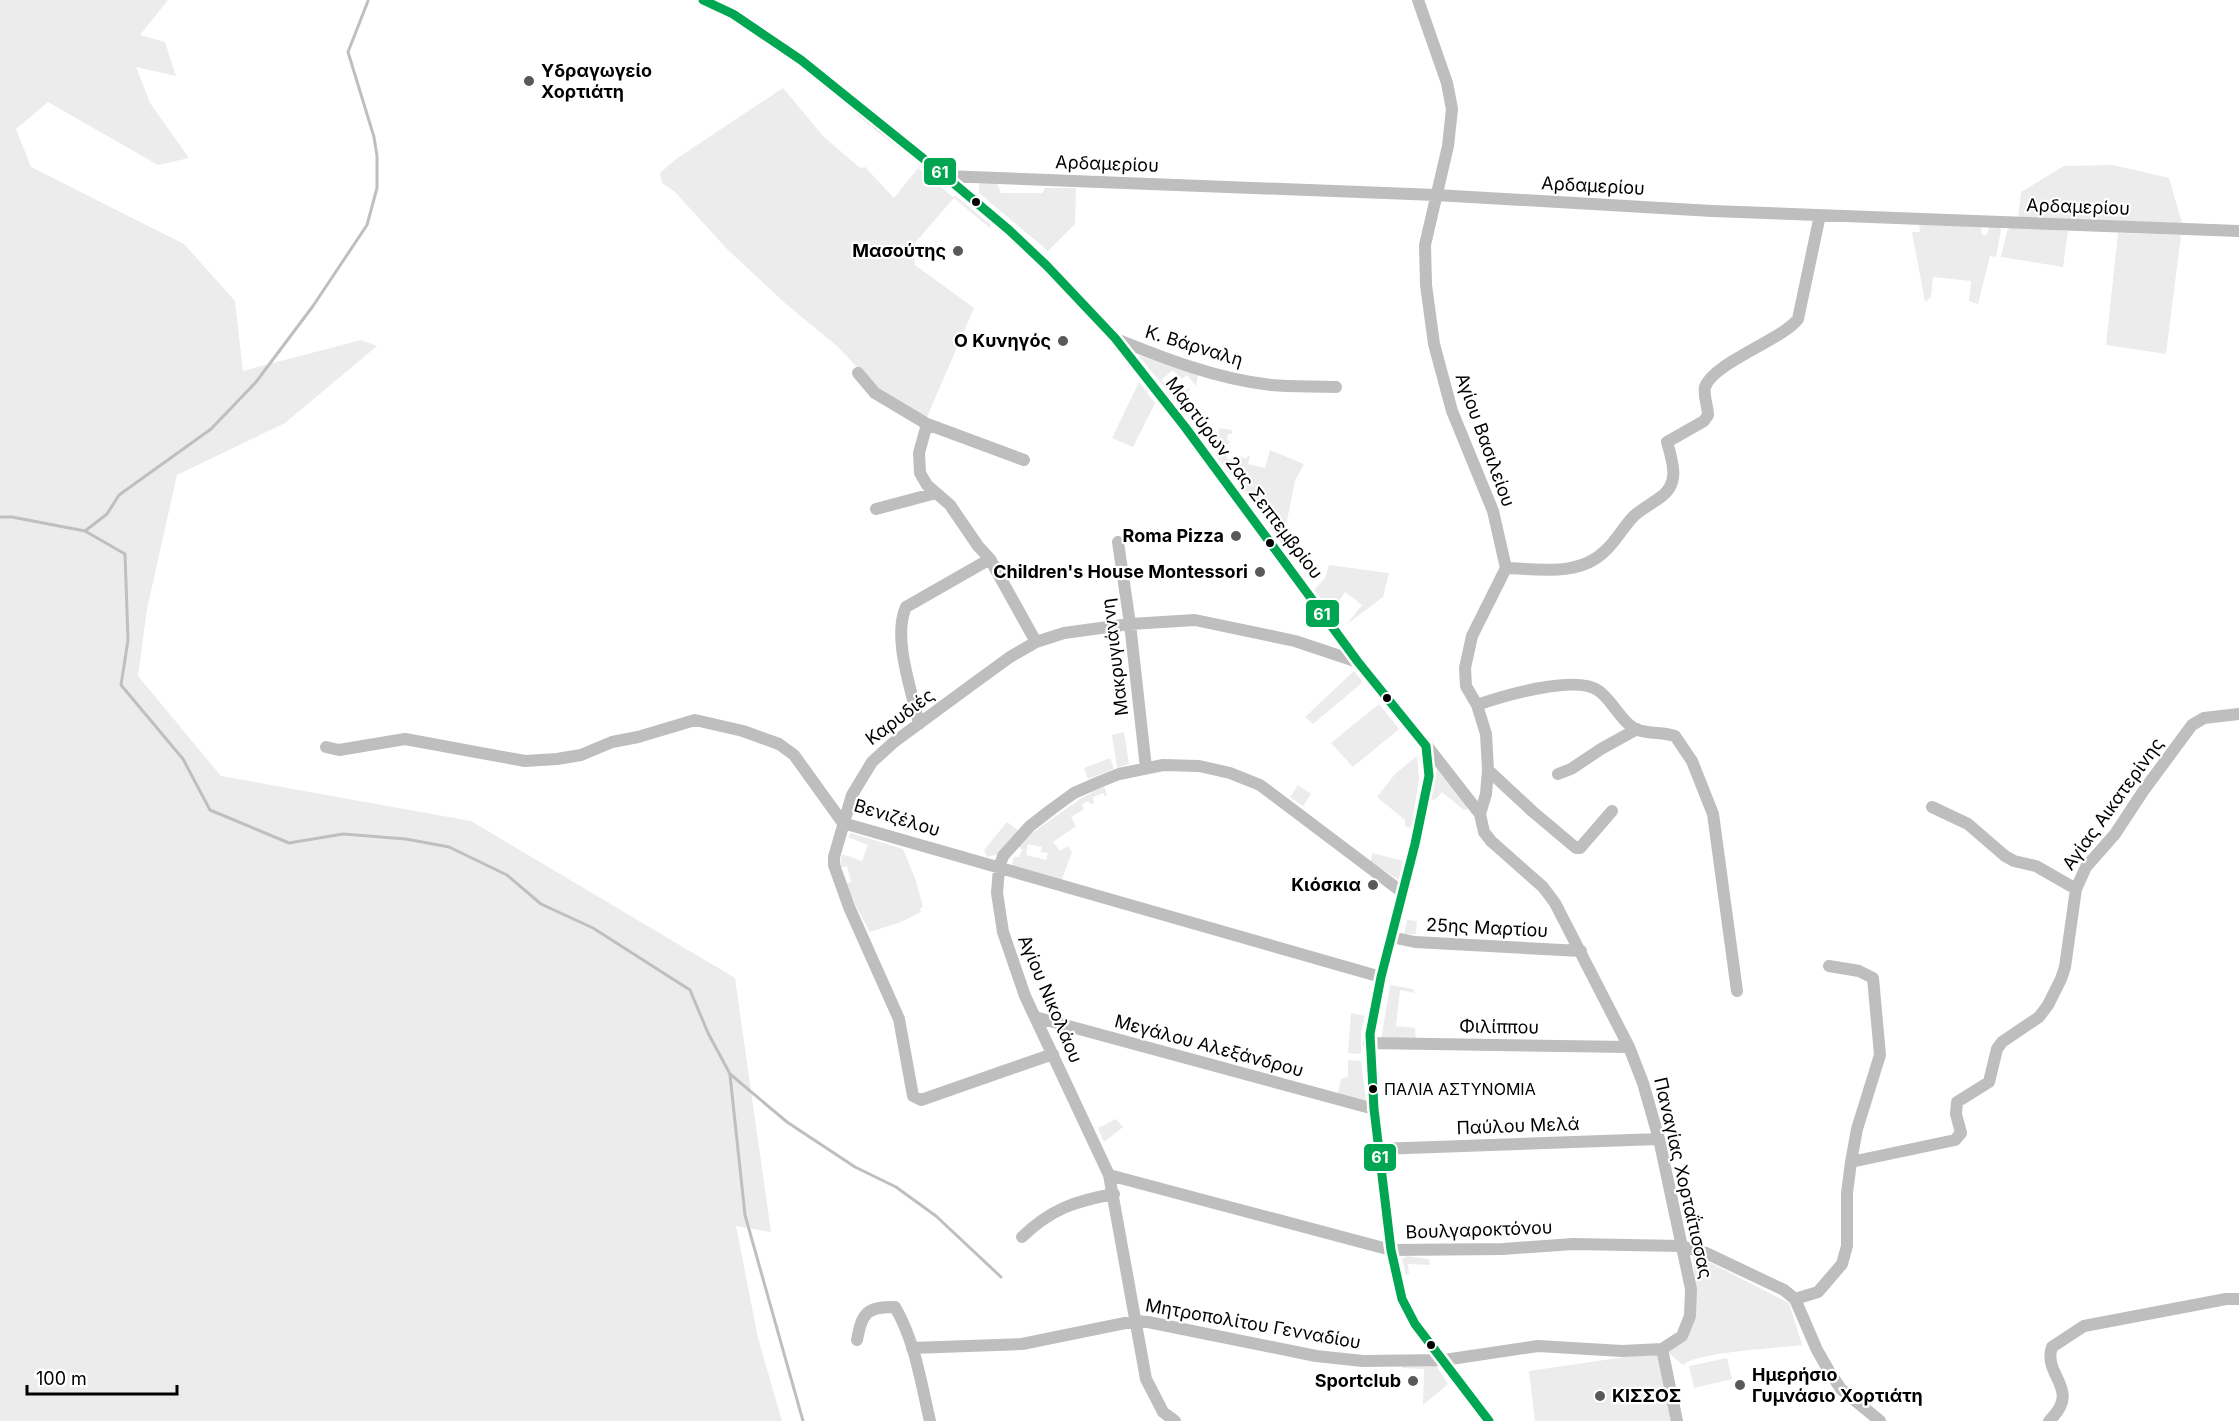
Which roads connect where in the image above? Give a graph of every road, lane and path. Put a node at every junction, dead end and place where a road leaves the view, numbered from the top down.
1 (703, 0) edge
2 (1418, 0) edge
3 (945, 176) junction
4 (1436, 195) junction
5 (1820, 215) junction
6 (2239, 231) edge
7 (1115, 338) junction
8 (858, 374) dead end
9 (1336, 387) dead end
10 (927, 424) junction
11 (1024, 460) dead end
12 (936, 493) junction
13 (876, 508) dead end
14 (1118, 542) dead end
15 (990, 559) junction
16 (1506, 568) junction
17 (1130, 624) junction
18 (1036, 642) junction
19 (1358, 662) junction
20 (1477, 705) junction
21 (2239, 714) edge
22 (920, 723) junction
23 (1636, 729) junction
24 (1426, 746) junction
25 (326, 747) dead end
26 (1146, 768) junction
27 (1488, 770) junction
28 (1558, 774) dead end
29 (1932, 807) dead end
30 (1612, 811) dead end
31 (1480, 814) junction
32 (843, 823) junction
33 (999, 868) junction
34 (2076, 889) junction
35 (1402, 892) junction
36 (1391, 937) junction
37 (1581, 951) junction
38 (1829, 966) dead end
39 (1381, 977) junction
40 (1737, 991) dead end
41 (1035, 1017) junction
42 (1369, 1043) junction
43 (1629, 1047) junction
44 (1053, 1054) junction
45 (1374, 1109) junction
46 (1659, 1139) junction
47 (1379, 1149) junction
48 (1851, 1162) junction
49 (1109, 1175) junction
50 (1113, 1194) junction
51 (1023, 1237) dead end
52 (1681, 1246) junction
53 (1390, 1250) junction
54 (1796, 1299) junction
55 (2239, 1299) edge
56 (1135, 1321) junction
57 (857, 1340) dead end
58 (912, 1348) junction
59 (1662, 1349) junction
60 (1444, 1360) junction
61 (1163, 1412) junction
62 (930, 1421) edge
63 (1154, 1421) edge
64 (1175, 1421) edge
65 (1488, 1421) edge
66 (1677, 1421) edge
67 (1880, 1421) edge
68 (2049, 1421) edge

1 - 3 street, Μαρτύρων 2ας Σεπτεμβρίου
2 - 4 street, Αγίου Βασιλείου
3 - 4 street, Αρδαμερίου
3 - 7 street, Μαρτύρων 2ας Σεπτεμβρίου
4 - 5 street, Αρδαμερίου
4 - 16 street, Αγίου Βασιλείου
5 - 6 street, Αρδαμερίου
5 - 16 street
7 - 9 street, Κ. Βάρναλη
7 - 19 street, Μαρτύρων 2ας Σεπτεμβρίου
8 - 10 street
10 - 11 street
10 - 12 street
12 - 13 street
12 - 15 street
14 - 17 street, Μακρυγιάννη
15 - 18 street
15 - 22 street
16 - 20 street
17 - 18 street, Καρυδιές
17 - 19 street, Καρυδιές
17 - 26 street, Μακρυγιάννη
18 - 22 street, Καρυδιές
19 - 24 street, Μαρτύρων 2ας Σεπτεμβρίου
20 - 23 street
20 - 27 street
21 - 34 street, Αγίας Αικατερίνης
22 - 32 street, Καρυδιές
23 - 28 street
23 - 40 street
24 - 31 street, Παναγίας Χορταΐτισσας
24 - 35 street
25 - 32 street, Βενιζέλου
26 - 33 street, Αγίου Νικολάου
26 - 35 street, Αγίου Νικολάου
27 - 30 street
27 - 31 street
29 - 34 street
31 - 37 street, Παναγίας Χορταΐτισσας
32 - 33 street, Βενιζέλου
32 - 44 street, Καρυδιές
33 - 39 street, Βενιζέλου
33 - 41 street, Αγίου Νικολάου
34 - 48 street, Αγίας Αικατερίνης
35 - 36 street
36 - 37 street, 25ης Μαρτίου
36 - 39 street
37 - 43 street, Παναγίας Χορταΐτισσας
38 - 48 street
39 - 42 street
41 - 44 street, Αγίου Νικολάου
41 - 45 street, Μεγάλου Αλεξάνδρου
42 - 43 street, Φιλίππου
42 - 45 street
43 - 46 street, Παναγίας Χορταΐτισσας
44 - 49 street, Αγίου Νικολάου
45 - 47 street
46 - 47 street, Παύλου Μελά
46 - 52 street, Παναγίας Χορταΐτισσας
47 - 53 street
48 - 54 street
49 - 50 street, Αγίου Νικολάου
49 - 53 street, Βουλγαροκτόνου
50 - 51 street
50 - 56 street, Αγίου Νικολάου
52 - 53 street, Βουλγαροκτόνου
52 - 54 street, Βουλγαροκτόνου
52 - 59 street, Παναγίας Χορταΐτισσας
53 - 60 street
54 - 67 street
55 - 68 street
56 - 58 street, Μητροπολίτου Γενναδίου
56 - 60 street, Μητροπολίτου Γενναδίου
56 - 61 street, Αγίου Νικολάου
57 - 58 street
58 - 62 street
59 - 60 street, Μητροπολίτου Γενναδίου
59 - 66 street
60 - 65 street
61 - 63 street
61 - 64 street, Αγίου Νικολάου

